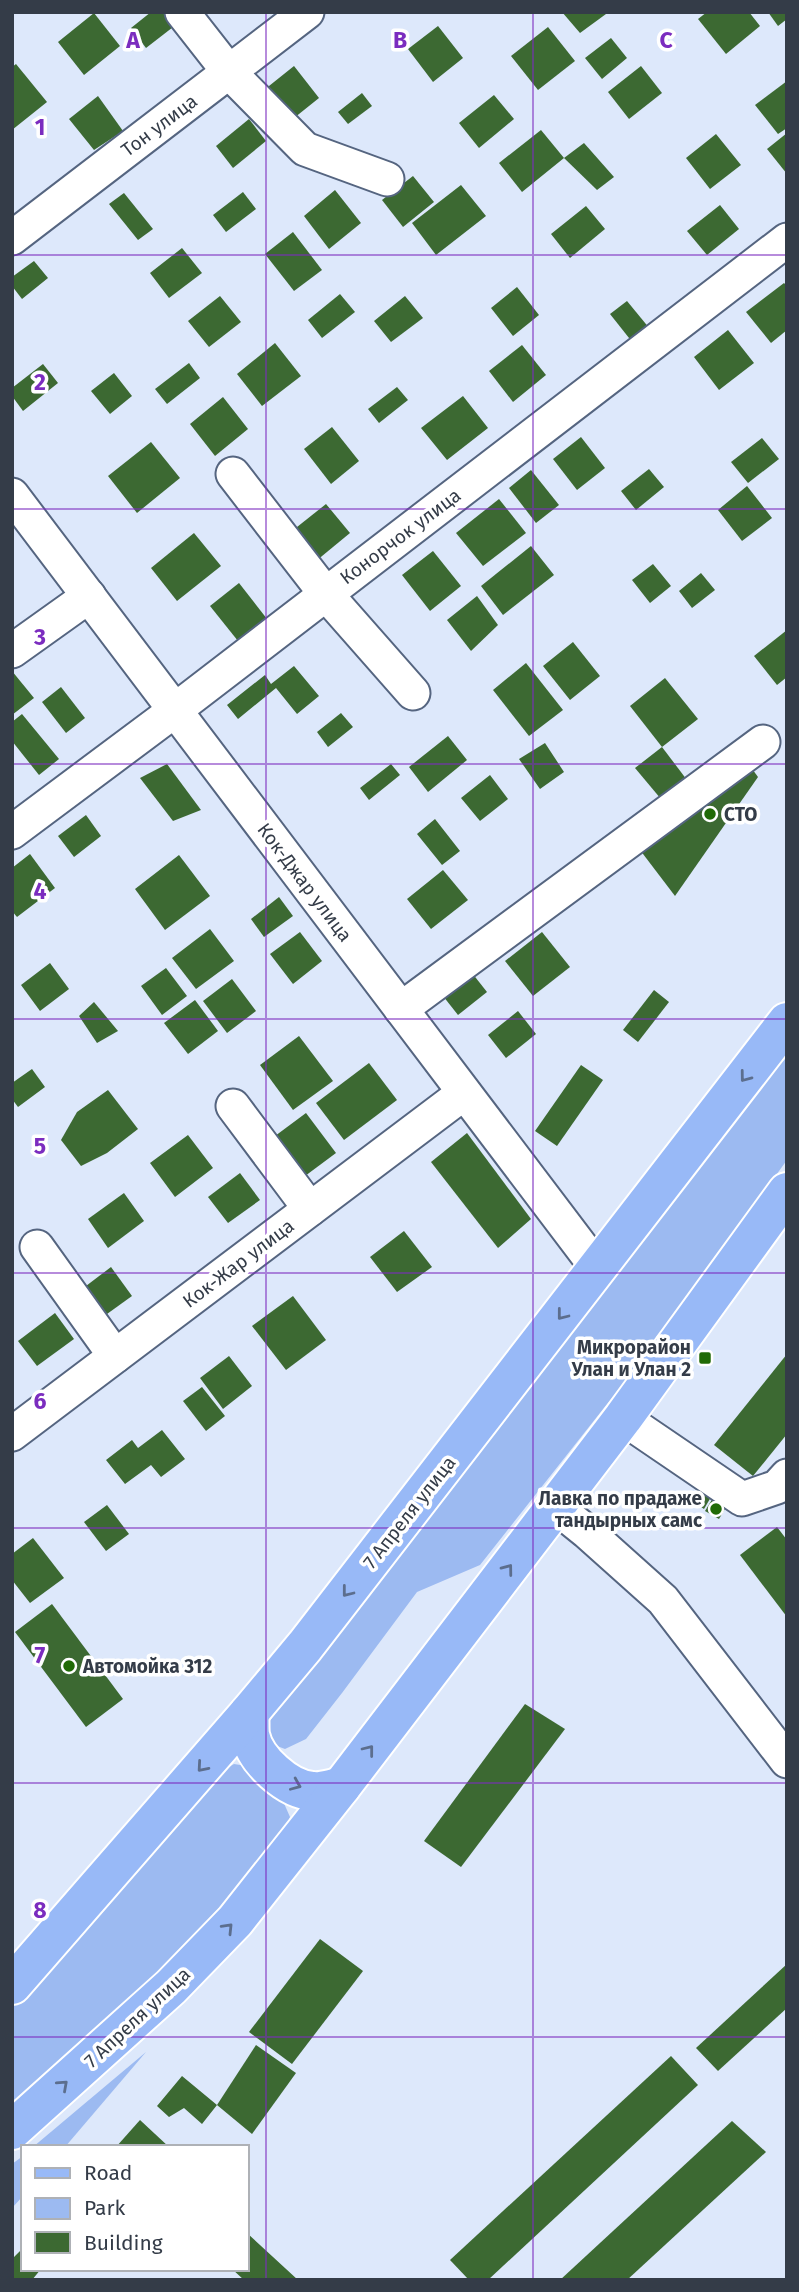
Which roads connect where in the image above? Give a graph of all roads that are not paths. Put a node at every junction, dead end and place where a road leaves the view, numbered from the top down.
1 (182, 12) edge
2 (307, 12) edge
3 (229, 72) junction
4 (387, 179) dead end
5 (12, 238) edge
6 (787, 240) edge
7 (233, 474) dead end
8 (12, 495) edge
9 (325, 593) junction
10 (89, 596) junction
11 (12, 651) edge
12 (413, 693) dead end
13 (174, 709) junction
14 (763, 742) dead end
15 (12, 832) edge
16 (401, 1009) junction
17 (787, 1022) edge
18 (464, 1093) junction
19 (233, 1106) dead end
20 (787, 1192) edge
21 (310, 1209) junction
22 (37, 1247) dead end
23 (598, 1269) junction
24 (115, 1356) junction
25 (623, 1418) junction
26 (12, 1434) edge
27 (784, 1487) edge
28 (556, 1507) junction
29 (249, 1713) junction
30 (787, 1761) edge
31 (341, 1787) junction
32 (12, 1985) edge
33 (12, 2130) edge

1 - 3 street
2 - 3 street, Тон улица
3 - 4 street
3 - 5 street, Тон улица
6 - 9 street, Конорчок улица
7 - 9 street
8 - 10 street, Кок-Джар улица
9 - 12 street
9 - 13 street, Конорчок улица
10 - 11 street
10 - 13 street, Кок-Джар улица
13 - 15 street, Конорчок улица
13 - 16 street, Кок-Джар улица
14 - 16 street
16 - 18 street, Кок-Джар улица
17 -> 23 main road, 7 Апреля улица
18 - 21 street, Кок-Жар улица
18 - 23 street, Кок-Джар улица
19 - 21 street
20 - 25 main road, 7 Апреля улица
21 - 24 street, Кок-Жар улица
22 - 24 street
23 -> 29 main road, 7 Апреля улица
24 - 26 street, Кок-Жар улица
25 - 27 street
25 - 28 main road, 7 Апреля улица
28 - 30 street
31 -> 28 main road, 7 Апреля улица
29 -> 31 main road
29 -> 32 main road, 7 Апреля улица
33 -> 31 main road, 7 Апреля улица

